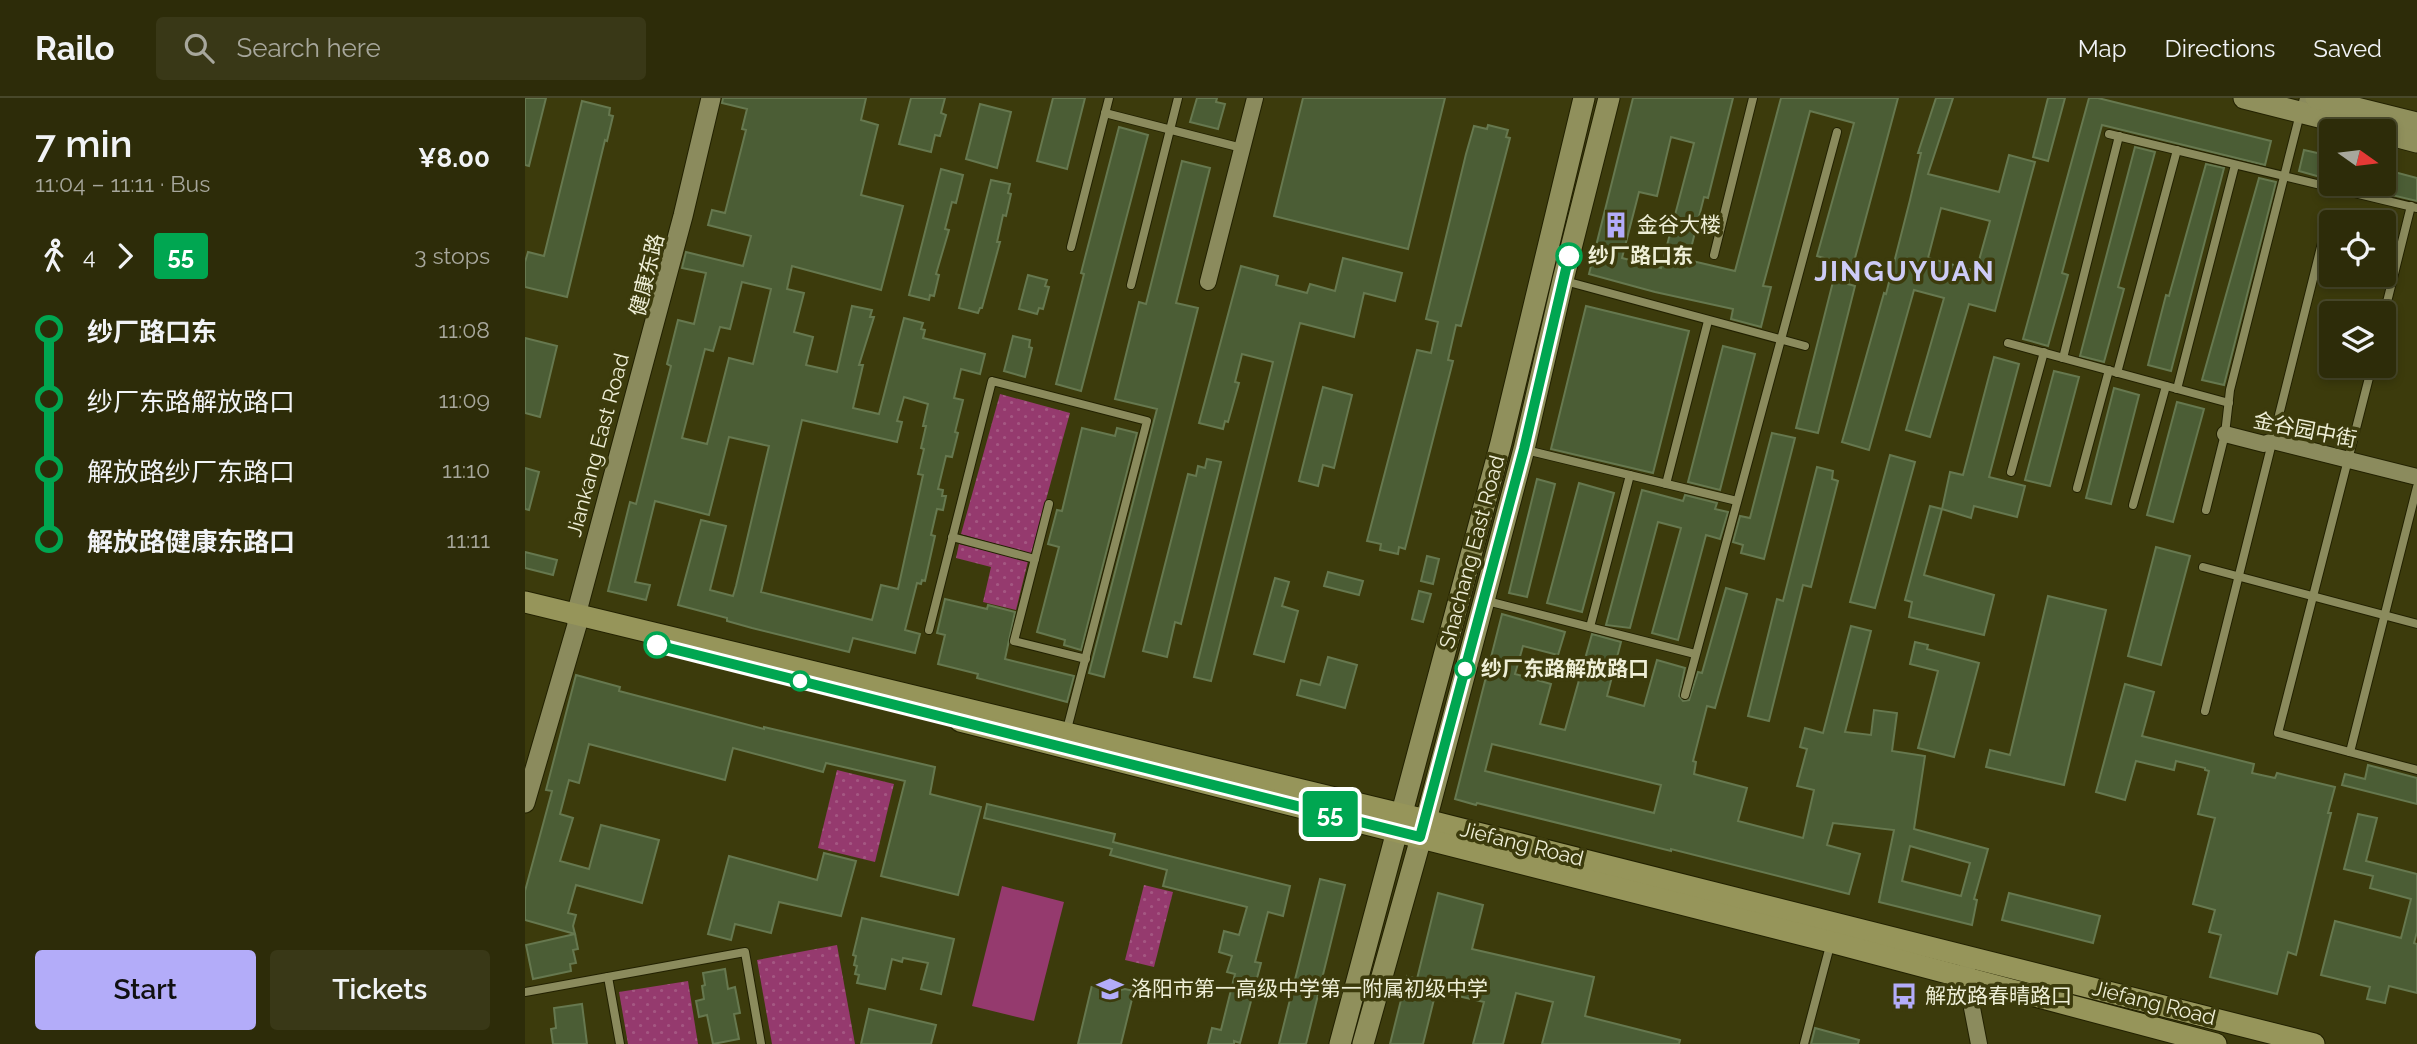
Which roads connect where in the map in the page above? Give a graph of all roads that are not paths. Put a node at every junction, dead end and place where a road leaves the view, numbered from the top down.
1 (714, 98) edge
2 (1109, 98) edge
3 (1178, 98) edge
4 (1255, 98) edge
5 (1584, 98) edge
6 (1609, 98) edge
7 (1753, 98) edge
8 (2244, 98) edge
9 (2307, 103) edge
10 (1105, 113) junction
11 (2346, 119) edge
12 (2417, 123) edge
13 (1170, 130) junction
14 (1837, 132) dead end
15 (2109, 134) dead end
16 (2119, 136) junction
17 (2396, 136) edge
18 (2417, 142) edge
19 (1242, 148) junction
20 (2177, 150) junction
21 (2235, 165) junction
22 (2284, 177) junction
23 (2414, 207) edge
24 (1071, 247) dead end
25 (2319, 255) edge
26 (1714, 256) dead end
27 (1563, 280) junction
28 (1208, 282) dead end
29 (1131, 285) dead end
30 (2388, 301) edge
31 (1708, 321) junction
32 (1780, 340) junction
33 (2008, 343) dead end
34 (1805, 346) dead end
35 (2044, 352) junction
36 (2063, 358) junction
37 (2113, 371) junction
38 (2369, 378) edge
39 (2166, 386) junction
40 (2177, 389) junction
41 (2229, 403) junction
42 (2225, 434) junction
43 (2273, 440) junction
44 (1524, 449) junction
45 (2349, 460) junction
46 (2011, 472) dead end
47 (1630, 475) junction
48 (2417, 477) edge
49 (1666, 484) junction
50 (2417, 487) edge
51 (2077, 488) dead end
52 (1737, 501) junction
53 (1049, 504) dead end
54 (2133, 505) dead end
55 (2206, 510) dead end
56 (952, 537) junction
57 (1035, 559) junction
58 (2203, 567) dead end
59 (2238, 577) junction
60 (2314, 597) junction
61 (1484, 600) junction
62 (525, 602) edge
63 (525, 613) edge
64 (2385, 615) junction
65 (579, 619) junction
66 (2417, 624) edge
67 (1590, 627) junction
68 (929, 630) dead end
69 (1695, 654) junction
70 (1086, 659) junction
71 (1685, 695) dead end
72 (2205, 711) dead end
73 (1064, 739) junction
74 (2350, 752) junction
75 (2417, 769) edge
76 (525, 803) edge
77 (1400, 823) junction
78 (1423, 829) junction
79 (1831, 943) junction
80 (1968, 967) junction
81 (608, 977) junction
82 (525, 992) edge
83 (620, 1044) edge
84 (761, 1044) edge
85 (1340, 1044) edge
86 (1363, 1044) edge
87 (1804, 1044) edge
88 (1979, 1044) edge
89 (2216, 1044) edge
90 (2314, 1044) edge

1 - 65 street, 健康东路
2 - 10 lane
3 - 13 lane
4 - 19 street
5 - 77 main road, Shachang East Road
6 - 27 main road, Shachang East Road
7 - 26 lane
8 - 9 main road
9 - 11 main road
9 - 12 main road
9 - 22 lane
10 - 13 lane
10 - 24 lane
13 - 19 lane
13 - 29 lane
14 - 32 lane
15 - 16 lane
16 - 20 lane
16 - 36 lane
17 - 18 main road
19 - 28 street
20 - 21 lane
20 - 37 lane
21 - 22 lane
21 - 40 lane
22 - 23 lane
22 - 41 lane
23 - 30 lane
25 - 43 lane
27 - 31 lane
27 - 44 main road, Shachang East Road
31 - 32 lane
31 - 49 lane
32 - 34 lane
32 - 52 lane
33 - 35 lane
35 - 36 lane
35 - 46 lane
36 - 37 lane
37 - 39 lane
37 - 51 lane
38 - 45 lane
39 - 40 lane
39 - 54 lane
40 - 41 lane
41 - 42 lane
42 - 43 street, 金谷园中街
42 - 55 lane
43 - 45 street, 金谷园中街
43 - 59 lane
44 - 47 lane
44 - 61 main road, Shachang East Road
45 - 48 street, 金谷园中街
45 - 60 lane
47 - 49 lane
47 - 67 lane
49 - 52 lane
50 - 64 lane
52 - 69 lane
53 - 57 lane
56 - 57 lane
56 - 68 lane
56 - 70 lane
57 - 70 lane
58 - 59 lane
59 - 60 lane
59 - 72 lane
60 - 64 lane
60 - 74 lane
61 - 67 lane
61 - 78 main road, Shachang East Road
62 - 65 main road, Jiefang Road
63 - 65 main road, Jiefang Road
64 - 66 lane
64 - 74 lane
65 - 73 main road, Jiefang Road
65 - 76 street
67 - 69 lane
69 - 71 lane
70 - 73 lane
73 - 77 main road, Jiefang Road
74 - 75 lane
77 - 78 main road, Jiefang Road
77 - 85 main road, Shachang East Road
78 - 79 main road, Jiefang Road
78 - 80 main road, Jiefang Road
78 - 86 main road, Shachang East Road
79 - 80 main road, Jiefang Road
79 - 87 lane
80 - 88 street
80 - 89 main road, Jiefang Road
80 - 90 main road, Jiefang Road
81 - 82 lane
81 - 83 lane
81 - 84 lane

